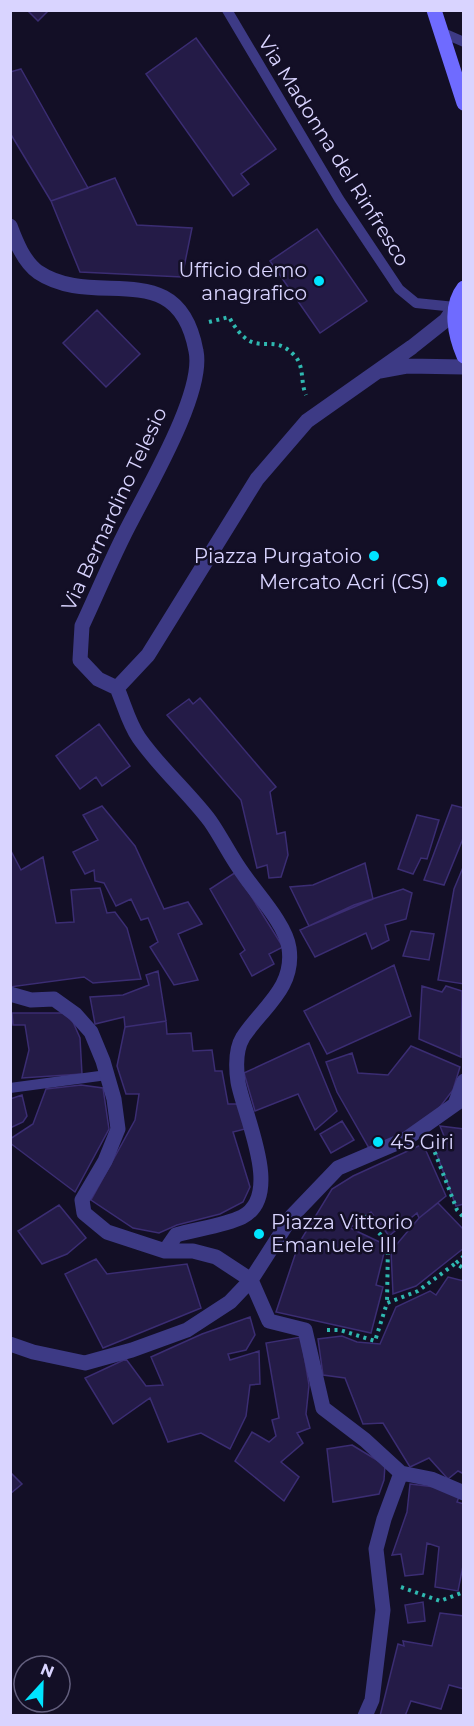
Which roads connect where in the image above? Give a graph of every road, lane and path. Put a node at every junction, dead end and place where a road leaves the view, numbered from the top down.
1 (227, 10) edge
2 (434, 10) edge
3 (441, 32) junction
4 (464, 42) edge
5 (464, 103) edge
6 (10, 226) edge
7 (464, 288) edge
8 (455, 307) junction
9 (190, 326) junction
10 (464, 356) edge
11 (464, 367) edge
12 (375, 372) junction
13 (314, 415) junction
14 (117, 688) junction
15 (10, 994) edge
16 (107, 1075) junction
17 (464, 1081) edge
18 (10, 1088) edge
19 (459, 1101) edge
20 (425, 1128) junction
21 (364, 1216) dead end
22 (464, 1218) edge
23 (165, 1251) junction
24 (464, 1256) edge
25 (456, 1263) junction
26 (464, 1269) edge
27 (251, 1280) junction
28 (387, 1303) junction
29 (305, 1330) junction
30 (10, 1344) edge
31 (401, 1473) junction
32 (464, 1493) edge
33 (377, 1578) junction
34 (464, 1592) edge
35 (365, 1716) edge

1 - 8 lane, Via Madonna del Rinfresco
2 - 3 main road
3 - 4 lane
3 - 5 main road
6 - 9 street, Via Bernardino Telesio
7 - 8 main road
8 - 10 main road
8 - 12 street
9 - 13 path
9 - 14 street, Via Bernardino Telesio
11 - 12 street
12 - 13 street
13 - 14 street
14 - 23 street
15 - 16 street
16 - 18 lane
16 - 23 street
17 - 19 street
19 - 20 street
20 - 22 path
20 - 27 street
21 - 28 path
23 - 27 street
24 - 25 path
25 - 26 path
25 - 28 path
27 - 29 street
27 - 30 street
28 - 29 path
29 - 31 street
31 - 32 street
31 - 33 street
33 - 34 path
33 - 35 street

